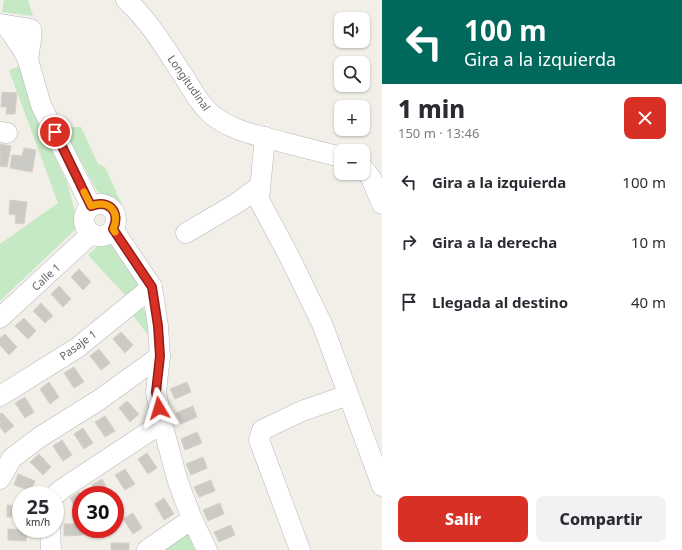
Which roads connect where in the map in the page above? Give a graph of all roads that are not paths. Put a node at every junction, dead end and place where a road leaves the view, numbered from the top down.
1 (126, 0) edge
2 (3, 25) edge
3 (28, 60) junction
4 (265, 137) junction
5 (334, 155) edge
6 (370, 177) edge
7 (260, 186) junction
8 (382, 204) edge
9 (91, 206) junction
10 (113, 229) junction
11 (186, 233) dead end
12 (91, 234) junction
13 (152, 287) junction
14 (0, 318) edge
15 (160, 356) junction
16 (348, 395) junction
17 (0, 396) edge
18 (162, 423) junction
19 (0, 479) edge
20 (382, 486) edge
21 (64, 488) edge
22 (192, 519) junction
23 (50, 538) edge
24 (50, 550) edge
25 (147, 550) edge
26 (207, 550) edge
27 (300, 550) edge

1 - 4 street, Longitudinal
2 - 3 street
2 - 3 street
3 - 9 street
4 - 5 street, Longitudinal
4 - 7 street
6 - 8 street
7 - 11 street
7 - 16 street
9 - 10 street
9 - 12 street
10 - 12 street
10 - 13 street
12 - 14 street, Calle 1
13 - 15 street
13 - 17 street, Pasaje 1
15 - 18 street
15 - 19 street
16 - 20 street
16 - 27 street
18 - 21 street
18 - 22 street
22 - 25 street
22 - 26 street
23 - 24 street

